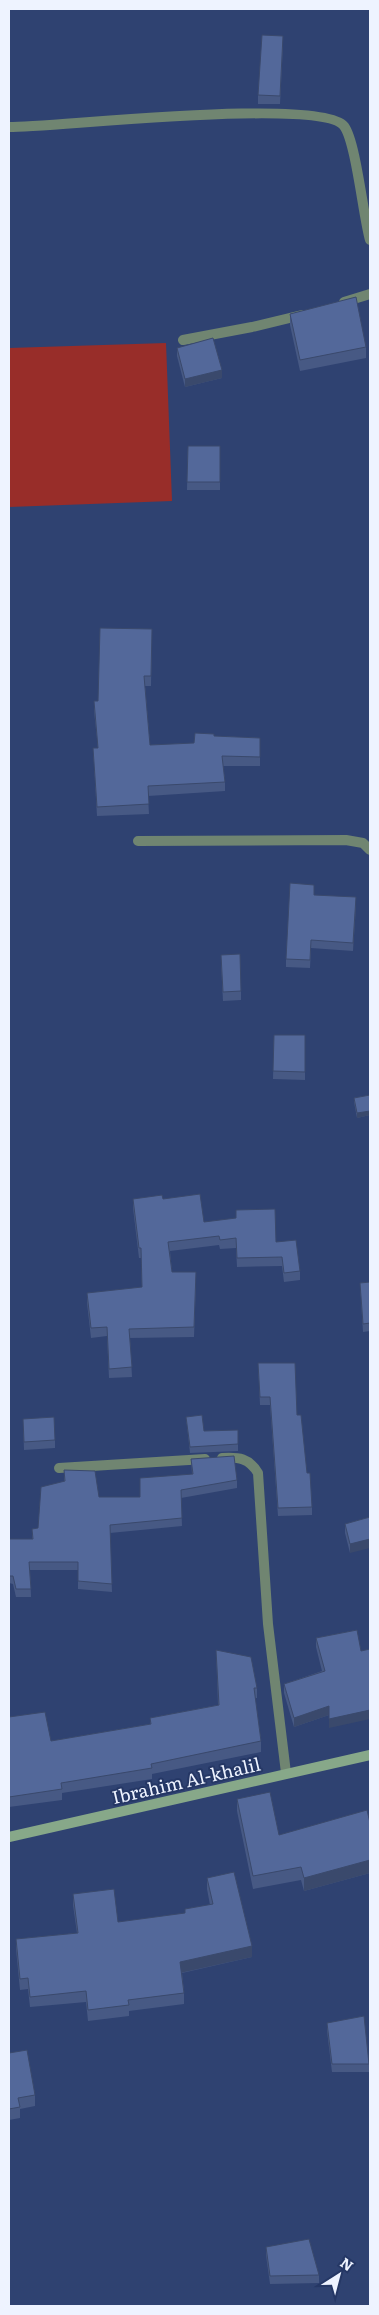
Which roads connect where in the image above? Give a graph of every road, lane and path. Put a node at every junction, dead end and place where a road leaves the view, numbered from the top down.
1 (9, 127) edge
2 (370, 240) edge
3 (370, 294) edge
4 (335, 305) edge
5 (309, 313) edge
6 (183, 340) dead end
7 (138, 841) dead end
8 (370, 850) edge
9 (59, 1468) dead end
10 (370, 1755) edge
11 (286, 1773) junction
12 (9, 1836) edge

1 - 2 street
3 - 4 street
5 - 6 street
7 - 8 street
9 - 11 street
10 - 11 street, Ibrahim Al-khalil
11 - 12 street, Ibrahim Al-khalil

